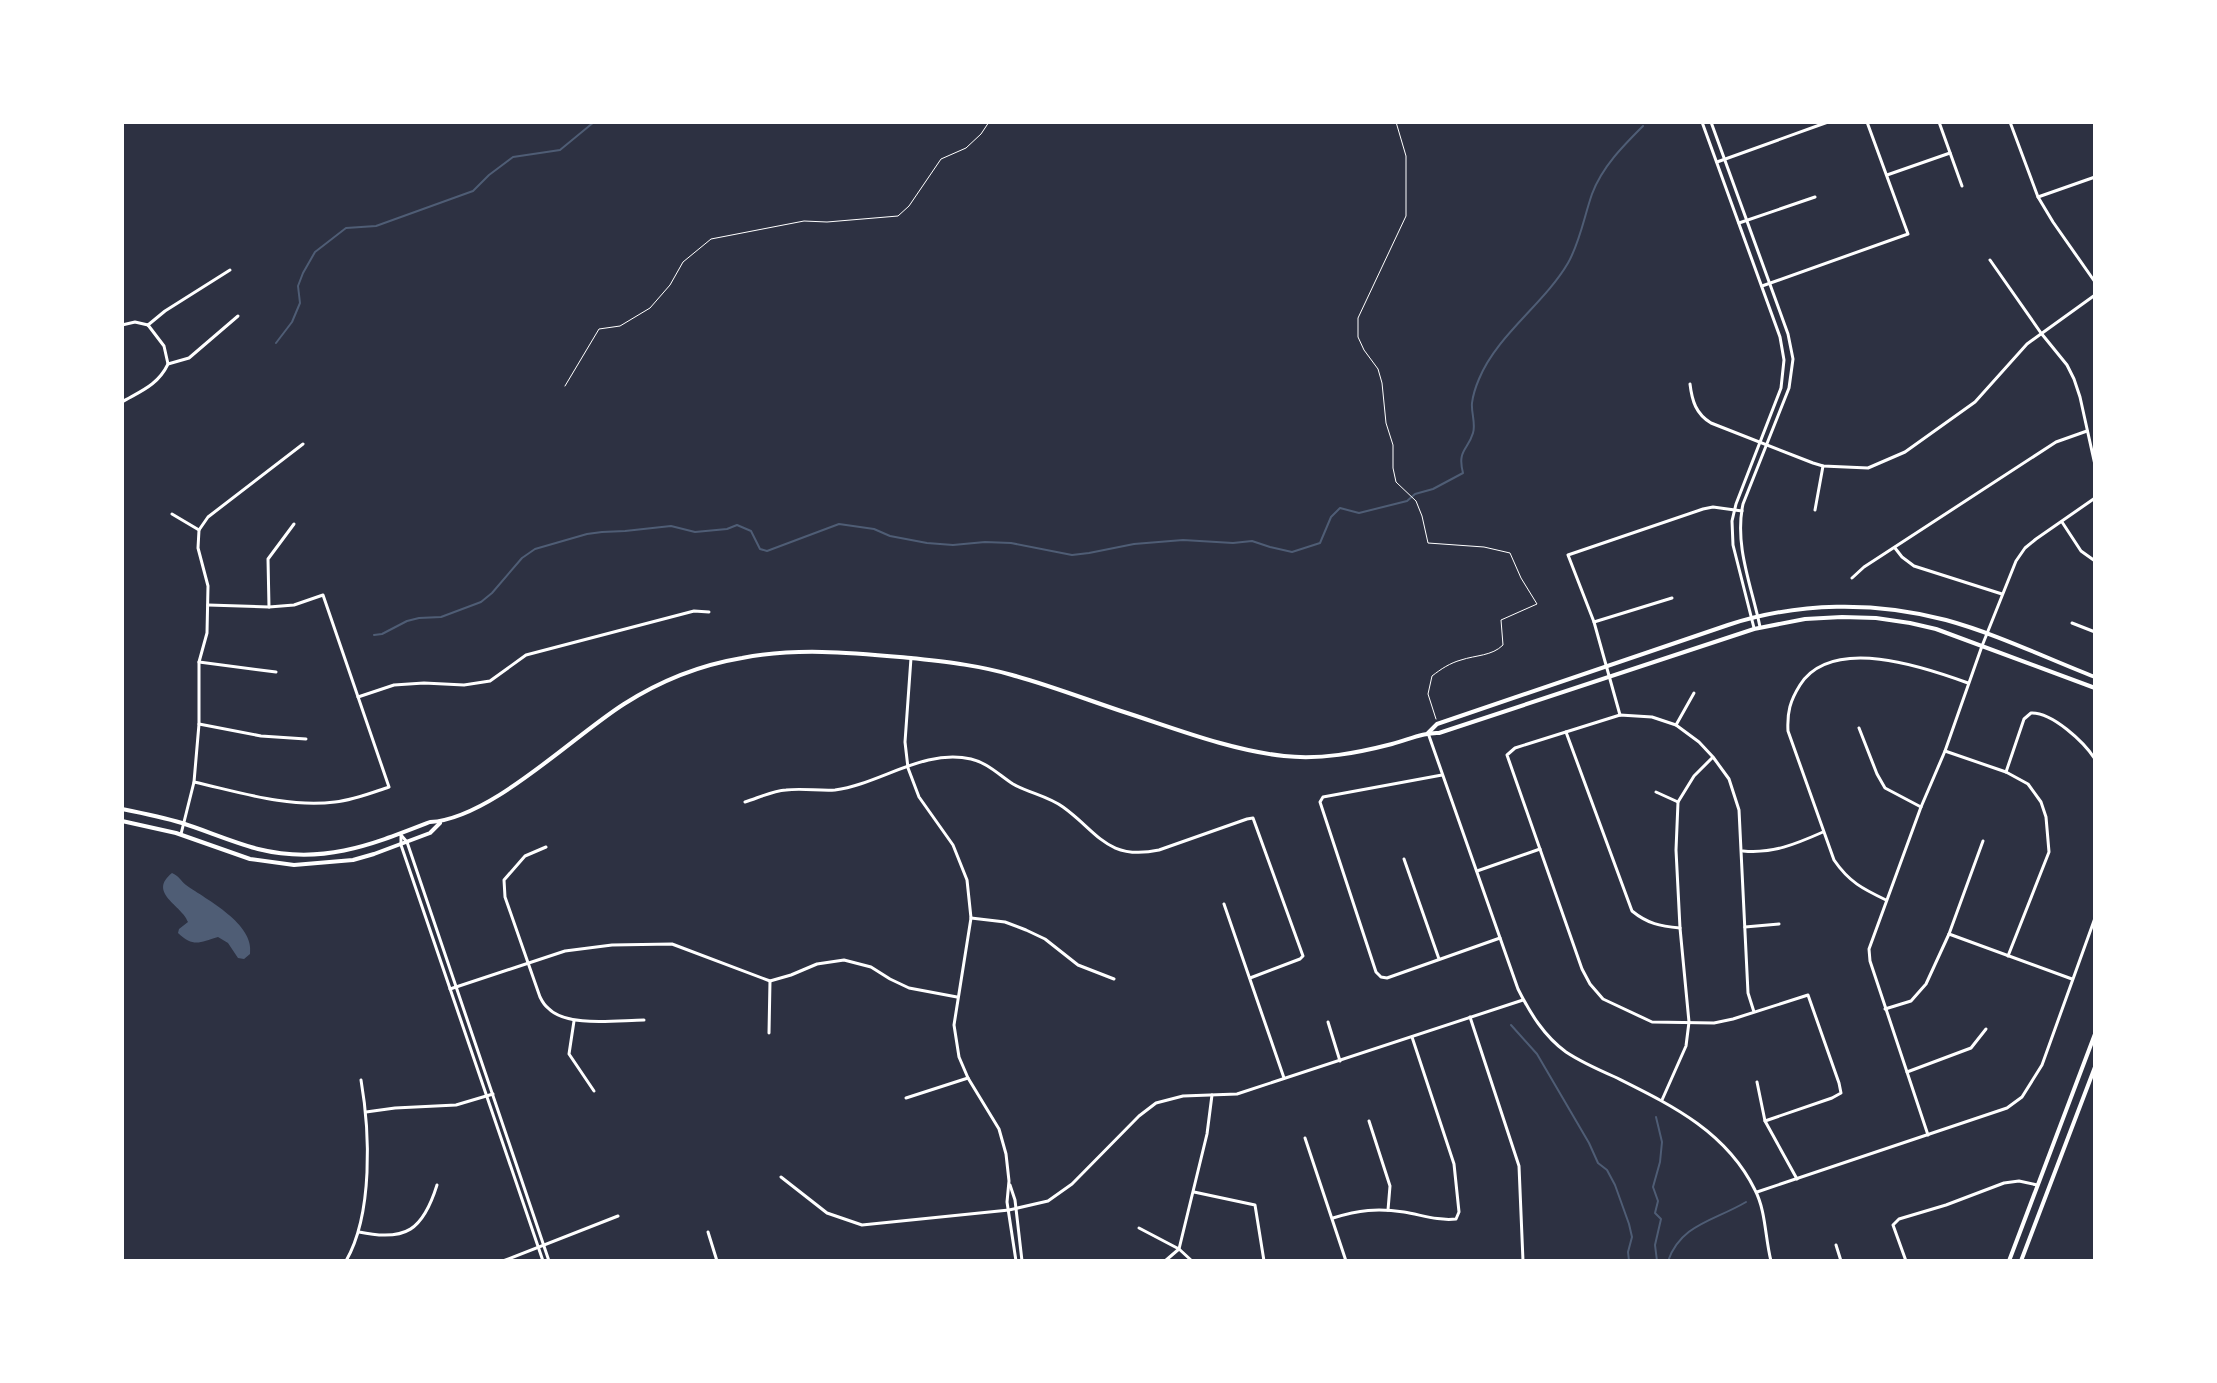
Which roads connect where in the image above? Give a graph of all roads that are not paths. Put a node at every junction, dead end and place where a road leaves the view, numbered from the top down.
1 (989, 122) edge
2 (1396, 122) edge
3 (1702, 122) edge
4 (1711, 122) edge
5 (1828, 122) edge
6 (1867, 122) edge
7 (1939, 122) edge
8 (2010, 122) edge
9 (1950, 153) junction
10 (1724, 159) junction
11 (1717, 162) junction
12 (1887, 175) junction
13 (2095, 177) edge
14 (1962, 186) dead end
15 (1815, 197) dead end
16 (2038, 197) junction
17 (1747, 220) junction
18 (1739, 223) junction
19 (1990, 260) dead end
20 (230, 270) dead end
21 (2095, 282) edge
22 (1770, 283) junction
23 (1762, 286) junction
24 (2095, 295) edge
25 (238, 316) dead end
26 (122, 325) edge
27 (148, 325) junction
28 (2041, 333) junction
29 (168, 364) junction
30 (1690, 384) dead end
31 (565, 386) dead end
32 (122, 402) edge
33 (2087, 431) junction
34 (1759, 443) junction
35 (303, 444) dead end
36 (1766, 446) junction
37 (2095, 465) edge
38 (1823, 466) junction
39 (2095, 498) edge
40 (1735, 510) junction
41 (1815, 510) dead end
42 (1742, 511) junction
43 (172, 514) dead end
44 (2061, 522) junction
45 (294, 524) dead end
46 (199, 530) junction
47 (1895, 548) junction
48 (2095, 561) edge
49 (1852, 578) dead end
50 (2002, 594) junction
51 (1672, 598) dead end
52 (208, 605) junction
53 (269, 607) junction
54 (709, 612) dead end
55 (1758, 616) junction
56 (1751, 618) junction
57 (1594, 622) junction
58 (2072, 623) dead end
59 (1757, 628) junction
60 (2095, 632) edge
61 (1986, 634) junction
62 (1982, 646) junction
63 (911, 658) junction
64 (199, 662) junction
65 (1607, 665) junction
66 (276, 672) dead end
67 (1610, 676) junction
68 (2095, 677) edge
69 (1968, 683) junction
70 (2095, 688) edge
71 (1694, 693) dead end
72 (358, 697) junction
73 (1620, 715) junction
74 (1436, 719) dead end
75 (199, 724) junction
76 (1676, 725) junction
77 (1859, 728) dead end
78 (1566, 732) junction
79 (1428, 733) junction
80 (306, 739) dead end
81 (1945, 751) junction
82 (1713, 757) junction
83 (2095, 759) edge
84 (908, 768) junction
85 (2006, 772) junction
86 (1444, 774) junction
87 (194, 782) junction
88 (1656, 792) dead end
89 (745, 802) dead end
90 (1678, 802) junction
91 (1921, 807) junction
92 (122, 809) edge
93 (122, 821) edge
94 (442, 822) junction
95 (183, 823) junction
96 (1824, 832) junction
97 (180, 835) junction
98 (401, 835) junction
99 (1983, 841) dead end
100 (407, 842) junction
101 (401, 845) junction
102 (546, 847) dead end
103 (1540, 849) junction
104 (1743, 851) junction
105 (1404, 859) dead end
106 (1477, 871) junction
107 (1886, 900) junction
108 (1224, 904) dead end
109 (971, 918) junction
110 (2095, 918) edge
111 (1779, 924) dead end
112 (1745, 927) junction
113 (1680, 928) junction
114 (1949, 934) junction
115 (1500, 938) junction
116 (2008, 956) junction
117 (1439, 959) junction
118 (528, 963) junction
119 (1250, 978) junction
120 (1114, 979) dead end
121 (2072, 979) junction
122 (770, 981) junction
123 (456, 987) junction
124 (450, 989) junction
125 (957, 997) junction
126 (1523, 1000) junction
127 (1885, 1009) junction
128 (1754, 1012) junction
129 (1470, 1017) junction
130 (644, 1020) dead end
131 (574, 1021) junction
132 (1328, 1022) dead end
133 (1689, 1022) junction
134 (1986, 1029) dead end
135 (769, 1033) dead end
136 (2095, 1034) edge
137 (1412, 1037) junction
138 (1340, 1061) junction
139 (2095, 1067) edge
140 (1907, 1072) junction
141 (968, 1078) junction
142 (1285, 1079) junction
143 (361, 1080) dead end
144 (1757, 1082) dead end
145 (594, 1091) dead end
146 (493, 1093) junction
147 (1212, 1095) junction
148 (486, 1096) junction
149 (906, 1098) dead end
150 (1662, 1100) junction
151 (366, 1112) junction
152 (1369, 1121) dead end
153 (1765, 1121) junction
154 (1928, 1135) junction
155 (1305, 1138) dead end
156 (781, 1177) dead end
157 (1797, 1179) junction
158 (1009, 1181) junction
159 (437, 1185) dead end
160 (2037, 1185) junction
161 (1194, 1192) junction
162 (1757, 1192) junction
163 (1016, 1209) junction
164 (1009, 1210) junction
165 (1388, 1210) junction
166 (618, 1216) dead end
167 (1333, 1218) junction
168 (1139, 1228) dead end
169 (359, 1232) junction
170 (708, 1232) dead end
171 (544, 1245) junction
172 (1836, 1245) dead end
173 (538, 1248) junction
174 (1179, 1249) junction
175 (346, 1261) edge
176 (503, 1261) edge
177 (543, 1261) edge
178 (549, 1261) edge
179 (717, 1261) edge
180 (1016, 1261) edge
181 (1022, 1261) edge
182 (1165, 1261) edge
183 (1192, 1261) edge
184 (1264, 1261) edge
185 (1346, 1261) edge
186 (1523, 1261) edge
187 (1771, 1261) edge
188 (1841, 1261) edge
189 (1906, 1261) edge
190 (2009, 1261) edge
191 (2021, 1261) edge

1 - 31 lane
2 - 74 lane
3 - 11 street
4 - 10 street
5 - 10 street
6 - 12 street
7 - 9 street
8 - 16 street
9 - 12 street
9 - 14 street
10 - 11 street
10 - 17 street
11 - 18 street
12 - 22 street
13 - 16 street
15 - 17 street
16 - 21 street
17 - 18 street
17 - 22 street
18 - 23 street
19 - 28 street
20 - 27 street
22 - 23 street
22 - 36 street
23 - 34 street
24 - 28 street
25 - 29 street
26 - 27 street
27 - 29 street
28 - 33 street
28 - 38 street
29 - 32 street
30 - 34 street
33 - 37 street
33 - 47 street
34 - 36 street
34 - 40 street
35 - 46 street
36 - 38 street
36 - 42 street
38 - 41 street
39 - 44 street
40 - 42 street
40 - 56 street
40 - 57 street
42 - 55 street
43 - 46 street
44 - 48 street
44 - 50 street
45 - 53 street
46 - 52 street
47 - 49 street
47 - 50 street
50 - 61 street
51 - 57 street
52 - 53 street
52 - 64 street
53 - 72 street
54 - 72 street
55 - 56 main road
55 - 59 street
55 - 61 main road
56 - 59 street
56 - 65 main road
57 - 65 street
58 - 60 street
59 - 62 main road
59 - 67 main road
61 - 62 street
61 - 68 main road
62 - 69 street
62 - 70 main road
63 - 79 main road
63 - 84 street
63 - 94 main road
64 - 66 street
64 - 75 street
65 - 67 street
65 - 79 main road
67 - 73 street
67 - 79 main road
69 - 81 street
69 - 96 street
71 - 76 street
72 - 87 street
73 - 76 street
73 - 78 street
75 - 80 street
75 - 87 street
76 - 82 street
77 - 91 street
78 - 103 street
78 - 113 street
79 - 86 street
81 - 85 street
81 - 91 street
82 - 90 street
82 - 104 street
83 - 85 street
84 - 89 street
84 - 109 street
84 - 119 street
85 - 116 street
86 - 106 street
86 - 117 street
87 - 95 street
88 - 90 street
90 - 113 street
91 - 107 street
92 - 95 main road
93 - 97 main road
94 - 98 main road
94 - 100 main road
95 - 97 street
95 - 98 main road
96 - 104 street
96 - 107 street
97 - 101 main road
98 - 100 street
98 - 101 street
99 - 114 street
100 - 101 main road
100 - 123 street
101 - 124 street
102 - 118 street
103 - 106 street
103 - 133 street
104 - 112 street
105 - 117 street
106 - 115 street
107 - 127 street
108 - 119 street
109 - 120 street
109 - 125 street
110 - 121 street
111 - 112 street
112 - 128 street
113 - 133 street
114 - 116 street
114 - 127 street
115 - 117 street
115 - 126 street
116 - 121 street
118 - 122 street
118 - 123 street
118 - 131 street
119 - 142 street
121 - 154 street
122 - 125 street
122 - 135 street
123 - 124 street
123 - 146 street
124 - 148 street
125 - 141 street
126 - 129 street
126 - 150 street
127 - 140 street
128 - 133 street
128 - 153 street
129 - 137 street
129 - 186 street
130 - 131 street
131 - 145 street
132 - 138 street
133 - 150 street
134 - 140 street
136 - 160 main road
137 - 138 street
137 - 165 street
138 - 142 street
139 - 191 main road
140 - 154 street
141 - 149 street
141 - 158 street
142 - 147 street
143 - 151 street
144 - 153 street
146 - 148 street
146 - 171 street
147 - 161 street
147 - 163 street
148 - 151 street
148 - 173 street
150 - 162 street
151 - 169 street
152 - 165 street
153 - 157 street
154 - 157 street
155 - 167 street
156 - 164 street
157 - 162 street
158 - 163 street
158 - 164 street
159 - 169 street
160 - 189 street
160 - 190 main road
161 - 174 street
161 - 184 street
162 - 187 street
163 - 164 street
163 - 181 street
164 - 180 street
165 - 167 street
166 - 171 street
167 - 185 street
168 - 174 street
169 - 175 street
170 - 179 street
171 - 173 street
171 - 178 street
172 - 188 street
173 - 176 street
173 - 177 street
174 - 182 street
174 - 183 street

